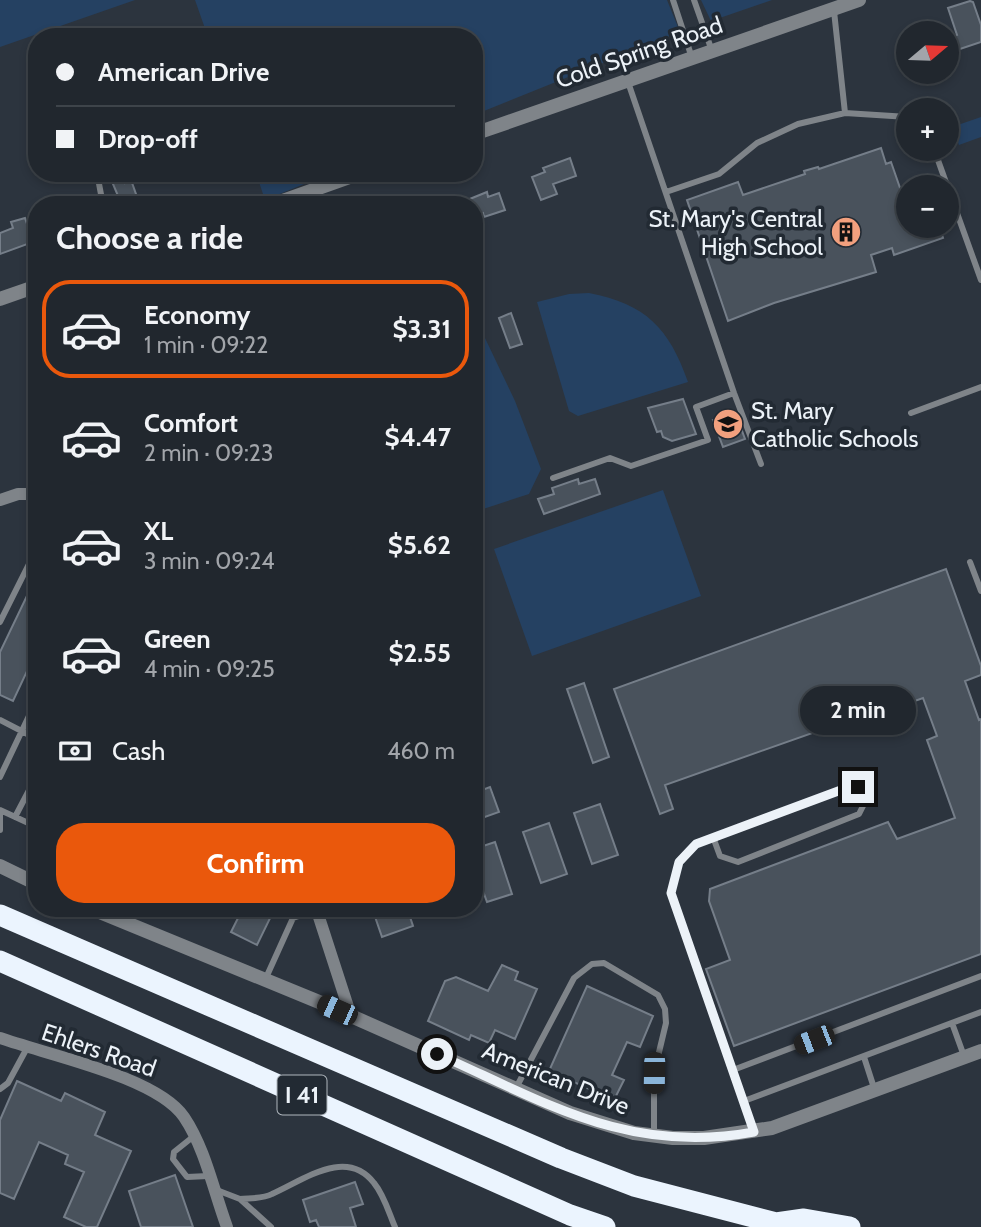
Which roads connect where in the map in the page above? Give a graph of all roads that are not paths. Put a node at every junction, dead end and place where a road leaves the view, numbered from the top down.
1 (673, 0) edge
2 (694, 0) edge
3 (859, 0) edge
4 (834, 9) junction
5 (712, 51) junction
6 (692, 58) junction
7 (627, 80) junction
8 (845, 113) junction
9 (896, 115) edge
10 (483, 131) edge
11 (938, 161) edge
12 (336, 182) edge
13 (666, 192) junction
14 (296, 196) edge
15 (981, 280) edge
16 (28, 289) edge
17 (0, 299) edge
18 (981, 387) edge
19 (734, 393) junction
20 (911, 413) dead end
21 (761, 464) dead end
22 (553, 478) dead end
23 (28, 494) edge
24 (0, 500) edge
25 (970, 562) dead end
26 (28, 566) edge
27 (981, 591) edge
28 (0, 622) edge
29 (28, 718) edge
30 (0, 720) edge
31 (22, 731) junction
32 (28, 734) edge
33 (0, 777) edge
34 (28, 792) edge
35 (0, 810) edge
36 (15, 817) junction
37 (28, 823) edge
38 (0, 830) edge
39 (713, 837) junction
40 (0, 866) edge
41 (28, 880) edge
42 (0, 915) edge
43 (112, 917) edge
44 (296, 917) edge
45 (319, 917) edge
46 (0, 961) edge
47 (981, 976) edge
48 (265, 980) junction
49 (981, 1013) edge
50 (351, 1016) junction
51 (952, 1023) junction
52 (0, 1038) edge
53 (27, 1048) junction
54 (981, 1051) edge
55 (864, 1057) junction
56 (964, 1058) junction
57 (733, 1070) junction
58 (0, 1089) edge
59 (515, 1090) junction
60 (875, 1091) junction
61 (744, 1101) junction
62 (754, 1132) junction
63 (194, 1136) junction
64 (654, 1136) junction
65 (211, 1182) junction
66 (240, 1199) junction
67 (780, 1225) edge
68 (227, 1227) edge
69 (271, 1227) edge
70 (395, 1227) edge
71 (605, 1227) edge
72 (850, 1227) edge

1 - 6 lane
2 - 5 lane
3 - 4 street, Cold Spring Road
4 - 5 street, Cold Spring Road
4 - 8 lane
5 - 6 street, Cold Spring Road
6 - 7 street, Cold Spring Road
7 - 10 street, Cold Spring Road
7 - 13 lane
8 - 9 lane
8 - 13 lane
11 - 15 lane
12 - 14 street
13 - 19 lane
16 - 17 street
18 - 20 lane
19 - 21 lane
19 - 22 lane
23 - 24 street
25 - 27 lane
26 - 28 lane
29 - 31 lane
30 - 31 lane
31 - 32 lane
31 - 33 lane
34 - 36 lane
35 - 36 lane
35 - 38 lane
36 - 37 lane
39 - 39 lane
39 - 57 lane
40 - 41 street
42 - 67 highway, I 41
43 - 48 street, American Drive
44 - 48 lane
45 - 50 street
46 - 71 highway, I 41
47 - 57 lane
48 - 50 street, American Drive
49 - 51 lane
50 - 59 street, American Drive
51 - 55 lane
51 - 56 lane
52 - 53 street, Ehlers Road
53 - 58 lane
53 - 63 street, Ehlers Road
54 - 56 street, American Drive
55 - 60 lane
55 - 61 lane
56 - 60 street, American Drive
57 - 61 lane
59 - 64 street, American Drive
59 - 64 lane
60 - 62 street, American Drive
61 - 62 lane
62 - 64 street, American Drive
63 - 65 street, Ehlers Road
63 - 65 lane
65 - 66 lane
65 - 68 street, Ehlers Road
66 - 69 lane
66 - 70 lane
67 - 72 highway

